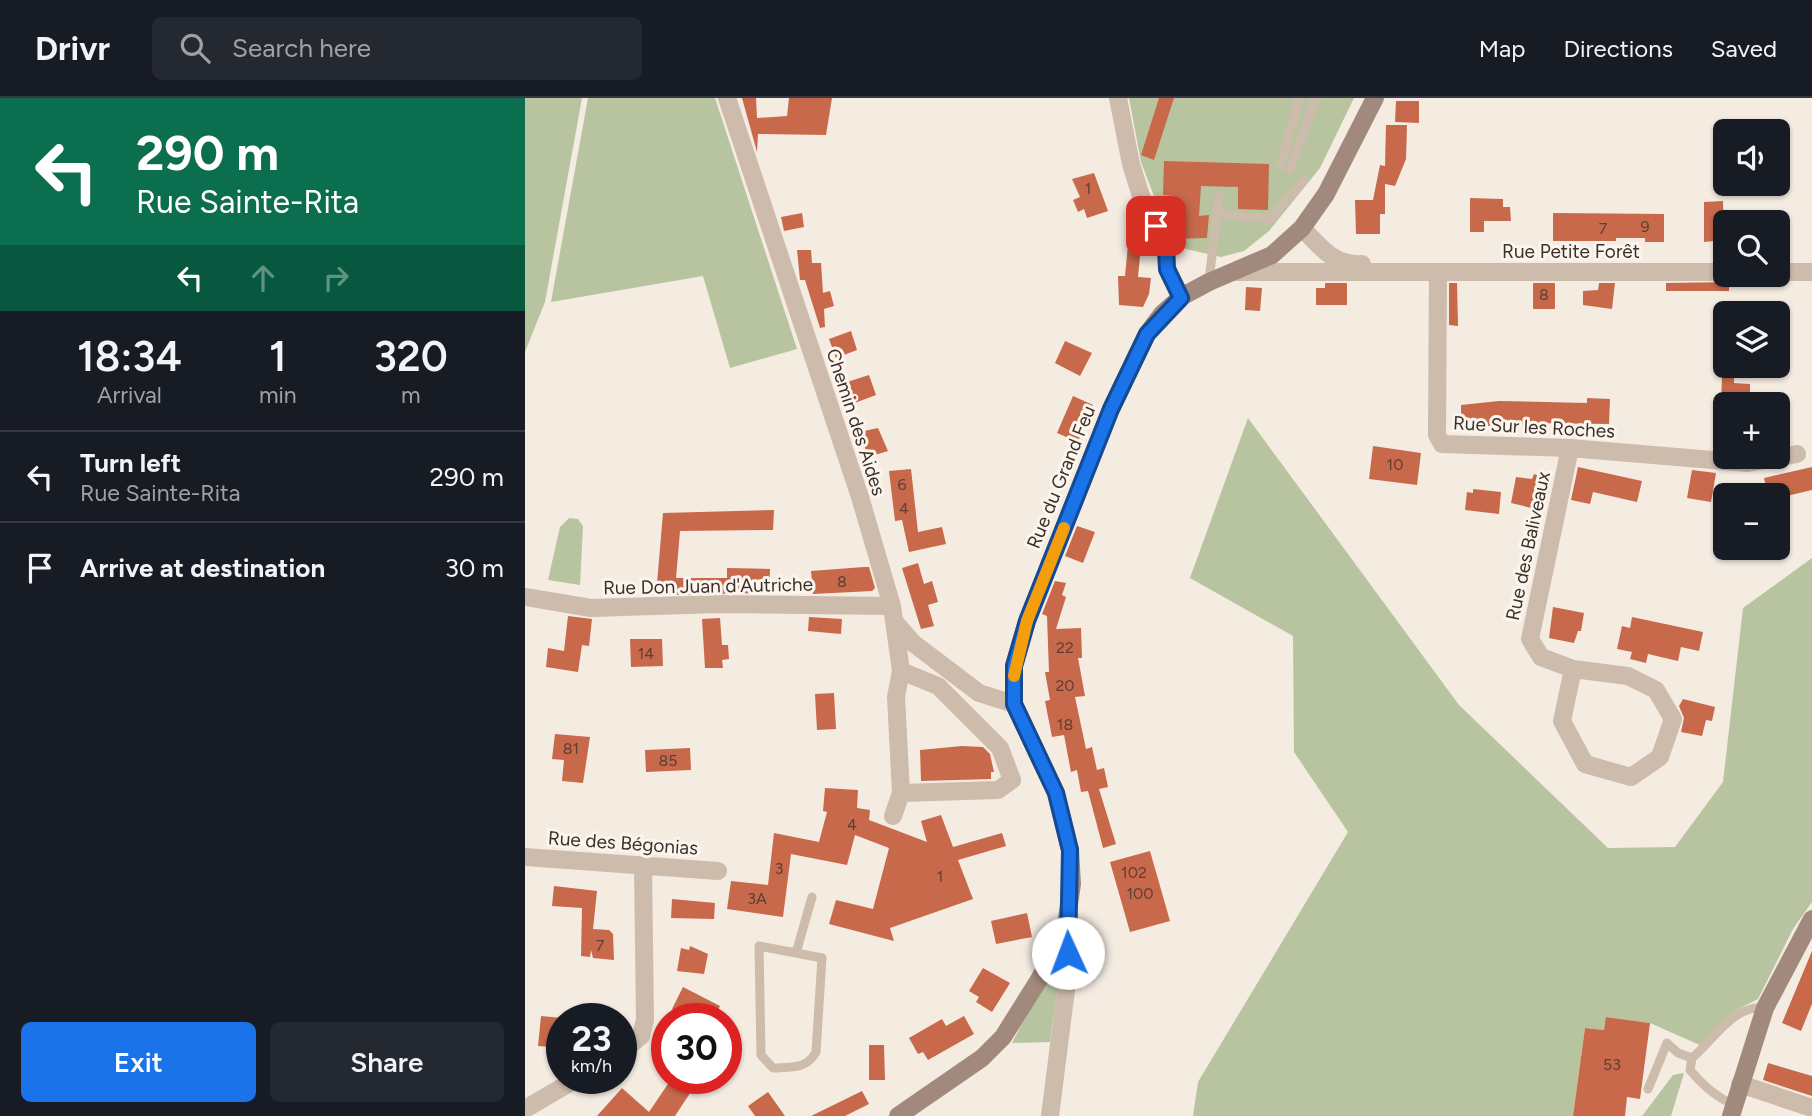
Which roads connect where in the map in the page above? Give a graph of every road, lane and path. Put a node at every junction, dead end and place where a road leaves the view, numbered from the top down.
1 (727, 98) edge
2 (1118, 98) edge
3 (1299, 98) edge
4 (1316, 98) edge
5 (1375, 98) edge
6 (1304, 180) dead end
7 (1219, 196) dead end
8 (1218, 214) junction
9 (1302, 228) junction
10 (1416, 270) junction
11 (1237, 272) junction
12 (1438, 272) junction
13 (1713, 272) edge
14 (1790, 272) edge
15 (1812, 272) edge
16 (1209, 282) junction
17 (1181, 298) junction
18 (1570, 448) junction
19 (1797, 454) dead end
20 (525, 597) edge
21 (894, 614) junction
22 (1573, 669) junction
23 (901, 671) junction
24 (1014, 704) junction
25 (901, 793) junction
26 (893, 816) dead end
27 (525, 857) edge
28 (643, 866) junction
29 (717, 871) dead end
30 (812, 897) dead end
31 (1812, 919) edge
32 (1066, 925) junction
33 (1806, 941) edge
34 (796, 953) junction
35 (1765, 1009) junction
36 (637, 1039) edge
37 (1692, 1058) junction
38 (1740, 1084) junction
39 (1648, 1089) dead end
40 (551, 1094) edge
41 (1812, 1108) edge
42 (525, 1109) edge
43 (1733, 1111) edge
44 (898, 1116) edge
45 (1050, 1116) edge

1 - 21 street, Chemin des Aides
2 - 17 street
3 - 4 lane
5 - 9 street, Rue du Grand Feu
6 - 8 lane
7 - 8 lane
8 - 16 lane
9 - 10 street, Rue Petite Forêt
9 - 11 street, Rue du Grand Feu
10 - 11 street, Rue Petite Forêt
10 - 12 street, Rue Petite Forêt
11 - 16 street, Rue du Grand Feu
12 - 13 street, Rue Petite Forêt
12 - 18 street, Rue Sur les Roches
14 - 15 street
16 - 17 street, Rue du Grand Feu
17 - 24 street, Rue du Grand Feu
18 - 19 street, Rue Sur les Roches
18 - 22 street, Rue des Baliveaux
20 - 21 street, Rue Don Juan d'Autriche
21 - 23 street
21 - 24 street, Chemin des Aides
22 - 22 street, Rue des Baliveaux
23 - 25 street
23 - 25 street
24 - 32 street, Rue du Grand Feu
25 - 26 street
27 - 28 street, Rue des Bégonias
28 - 29 street, Rue des Bégonias
28 - 36 street
30 - 34 lane
31 - 33 street
32 - 44 street, Rue du Grand Feu
32 - 45 street
33 - 35 street
34 - 34 lane
35 - 37 lane
35 - 38 street
37 - 39 lane
37 - 43 lane
38 - 41 street
38 - 43 street
40 - 42 street

